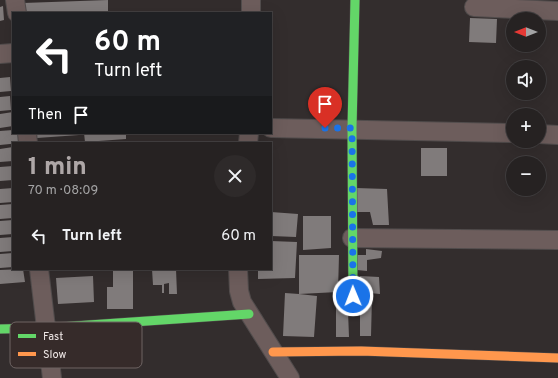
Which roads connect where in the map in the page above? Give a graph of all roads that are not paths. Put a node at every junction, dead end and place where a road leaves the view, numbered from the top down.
1 (16, 0) edge
2 (251, 0) edge
3 (355, 0) edge
4 (474, 7) dead end
5 (558, 11) edge
6 (16, 12) edge
7 (251, 12) edge
8 (12, 53) edge
9 (0, 54) edge
10 (272, 128) edge
11 (352, 128) junction
12 (506, 133) edge
13 (546, 134) edge
14 (558, 134) edge
15 (352, 238) junction
16 (558, 240) edge
17 (39, 270) edge
18 (238, 270) edge
19 (353, 296) dead end
20 (249, 314) junction
21 (44, 322) edge
22 (132, 322) edge
23 (0, 329) edge
24 (10, 329) edge
25 (273, 352) junction
26 (558, 358) edge
27 (51, 368) edge
28 (52, 378) edge
29 (290, 378) edge

1 - 6 street
2 - 7 street
3 - 11 street
4 - 5 street
8 - 9 street
10 - 11 street
11 - 12 street
11 - 15 street
13 - 14 street
15 - 16 street
15 - 19 street
17 - 21 street
18 - 20 street
20 - 22 street
20 - 25 street
23 - 24 street
25 - 26 street
25 - 29 street
27 - 28 street

